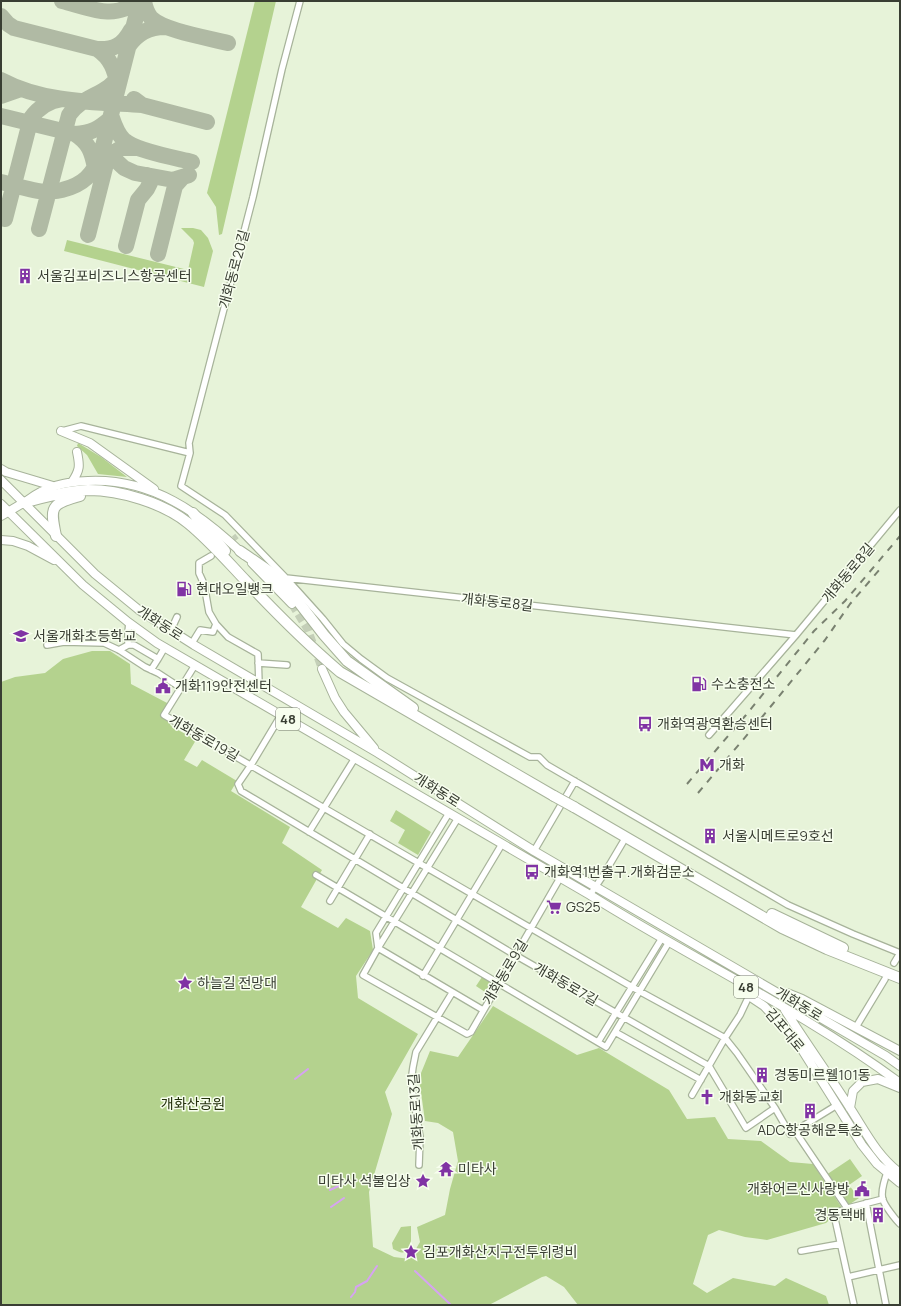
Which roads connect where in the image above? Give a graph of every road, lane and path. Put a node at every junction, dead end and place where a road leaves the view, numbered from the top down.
1 (300, 1) edge
2 (61, 431) joint
3 (77, 452) dead end
4 (190, 453) junction
5 (1, 469) edge
6 (1, 480) edge
7 (72, 482) junction
8 (53, 486) junction
9 (98, 491) junction
10 (159, 493) junction
11 (23, 503) junction
12 (1, 504) edge
13 (900, 510) edge
14 (9, 512) junction
15 (193, 512) junction
16 (1, 516) edge
17 (56, 536) junction
18 (1, 540) edge
19 (240, 551) junction
20 (211, 556) dead end
21 (60, 563) junction
22 (286, 578) junction
23 (292, 604) tunnel mouth
24 (177, 617) dead end
25 (129, 623) junction
26 (216, 624) junction
27 (171, 630) junction
28 (796, 635) junction
29 (192, 643) junction
30 (128, 645) junction
31 (47, 646) dead end
32 (165, 648) junction
33 (119, 650) junction
34 (158, 659) junction
35 (258, 663) junction
36 (195, 665) junction
37 (287, 665) dead end
38 (322, 669) tunnel mouth
39 (151, 670) junction
40 (259, 684) junction
41 (181, 688) junction
42 (419, 713) junction
43 (281, 715) junction
44 (709, 735) dead end
45 (378, 753) junction
46 (355, 758) junction
47 (251, 765) junction
48 (575, 781) junction
49 (555, 794) junction
50 (324, 808) junction
51 (449, 813) junction
52 (458, 818) junction
53 (309, 832) junction
54 (370, 834) junction
55 (622, 842) dead end
56 (502, 844) junction
57 (647, 847) junction
58 (534, 851) junction
59 (355, 859) junction
60 (419, 863) junction
61 (428, 868) junction
62 (316, 874) dead end
63 (560, 878) junction
64 (595, 887) junction
65 (338, 888) junction
66 (404, 888) junction
67 (412, 893) junction
68 (472, 894) junction
69 (590, 895) junction
70 (330, 901) dead end
71 (640, 913) junction
72 (621, 914) junction
73 (387, 916) junction
74 (457, 920) junction
75 (395, 921) junction
76 (531, 928) junction
77 (662, 938) junction
78 (669, 942) junction
79 (378, 948) junction
80 (440, 948) junction
81 (900, 953) edge
82 (515, 955) junction
83 (897, 968) edge
84 (423, 976) junction
85 (900, 978) edge
86 (885, 979) dead end
87 (734, 980) junction
88 (761, 982) junction
89 (499, 983) junction
90 (632, 987) junction
91 (640, 991) junction
92 (452, 992) junction
93 (749, 996) junction
94 (783, 1007) junction
95 (483, 1010) junction
96 (616, 1012) junction
97 (436, 1017) junction
98 (624, 1017) junction
99 (856, 1027) junction
100 (615, 1032) junction
101 (725, 1038) junction
102 (598, 1042) junction
103 (900, 1051) edge
104 (709, 1066) junction
105 (900, 1066) edge
106 (701, 1080) junction
107 (900, 1083) edge
108 (900, 1088) edge
109 (692, 1095) dead end
110 (838, 1105) junction
111 (775, 1108) junction
112 (850, 1108) junction
113 (795, 1131) junction
114 (419, 1165) dead end
115 (888, 1169) junction
116 (898, 1172) edge
117 (900, 1183) edge
118 (883, 1199) junction
119 (866, 1203) junction
120 (847, 1208) junction
121 (900, 1224) edge
122 (840, 1244) junction
123 (801, 1251) dead end
124 (900, 1265) edge
125 (879, 1269) junction
126 (848, 1277) junction
127 (854, 1305) edge
128 (886, 1305) edge

1 - 4 street, 개화동로20길
2 - 4 street
2 - 10 main road
3 - 7 main road
4 - 22 street, 개화동로20길
5 - 8 main road
6 - 11 main road, 개화동로 / 48
7 - 8 main road
7 - 10 main road
8 - 11 main road
9 - 11 highway
9 - 17 highway
9 - 49 highway
10 - 15 main road
11 - 14 main road
11 - 17 main road, 개화동로 / 48
12 - 14 main road, 개화동로
13 - 28 street, 개화동로8길
14 - 16 main road
14 - 21 main road, 개화동로 / 48
15 - 19 main road
15 - 42 highway
17 - 27 main road, 개화동로 / 48
18 - 21 main road
19 - 23 main road
19 - 42 highway
20 - 26 street
21 - 25 main road, 개화동로 / 48
22 - 28 street, 개화동로8길
22 - 48 street
24 - 27 street
25 - 30 street, 개화동로
25 - 32 main road, 개화동로 / 48
26 - 29 street
26 - 35 street
27 - 29 main road, 개화동로 / 48
28 - 44 street, 개화동로8길
29 - 40 main road, 개화동로 / 48
30 - 33 street
30 - 34 street
31 - 33 street
32 - 34 street, 개화동로
32 - 36 main road, 개화동로 / 48
33 - 39 street
34 - 39 street, 개화동로
35 - 37 street
35 - 40 street
36 - 41 street, 개화동로19길
36 - 43 main road, 개화동로 / 48
38 - 45 main road
39 - 41 street
40 - 45 main road, 개화동로 / 48
41 - 47 street, 개화동로19길
42 - 49 highway
43 - 46 main road, 개화동로 / 48
43 - 47 street
45 - 58 main road, 개화동로 / 48
46 - 50 street
46 - 51 main road, 개화동로 / 48
47 - 50 street
47 - 53 street
48 - 58 street
48 - 81 street
49 - 57 highway, bridge
50 - 53 street
50 - 54 street
51 - 52 main road, 개화동로 / 48
51 - 60 street
52 - 56 main road, 개화동로 / 48
52 - 61 street
53 - 59 street
54 - 59 street
54 - 60 street
55 - 64 street
56 - 63 main road, 개화동로 / 48
56 - 68 street
57 - 83 highway
57 - 85 highway
58 - 64 main road, 개화동로 / 48
59 - 65 street
59 - 66 street
60 - 61 street
60 - 66 street
61 - 67 street
61 - 68 street
62 - 65 street
63 - 69 main road, 개화동로 / 48
63 - 76 street, 개화동로9길
64 - 69 street
64 - 71 main road, 개화동로 / 48
65 - 70 street
65 - 73 street
66 - 67 street
66 - 73 street
67 - 74 street
67 - 75 street
68 - 74 street
68 - 76 street
69 - 72 main road, 개화동로 / 48
71 - 72 main road
71 - 88 main road, 개화동로 / 48
72 - 77 main road, 개화동로 / 48
73 - 75 street
73 - 79 street
74 - 80 street
74 - 82 street, 개화동로7길
75 - 79 street
75 - 80 street
76 - 82 street, 개화동로9길
76 - 90 street
77 - 78 main road, 개화동로 / 48
77 - 90 street
78 - 87 main road, 개화동로 / 48
78 - 91 street
79 - 84 street
79 - 97 street
80 - 84 street
80 - 89 street
81 - 83 street
82 - 89 street, 개화동로9길
82 - 96 street, 개화동로7길
84 - 92 street
86 - 99 street
87 - 93 main road, 김포대로 / 48
87 - 94 main road, 개화동로 / 48
88 - 94 main road, 김포대로 / 48
88 - 99 main road
88 - 105 main road, 개화동로 / 48
89 - 95 street, 개화동로9길
89 - 102 street
90 - 91 street
90 - 96 street
91 - 98 street
91 - 101 street
92 - 95 street
92 - 97 street, 개화동로13길
93 - 101 street
93 - 110 main road, 김포대로 / 48
94 - 107 main road, 개화동로 / 48
94 - 112 main road, 김포대로 / 48
95 - 97 street, 개화동로9길
96 - 98 street, 개화동로7길
96 - 102 street
97 - 114 street, 개화동로13길
98 - 100 street
98 - 104 street, 개화동로7길
99 - 103 main road
100 - 102 street
100 - 106 street
101 - 104 street
101 - 111 street
104 - 106 street
104 - 111 street
106 - 109 street
108 - 112 main road
110 - 113 street
110 - 115 main road, 김포대로 / 48
111 - 113 street
112 - 115 main road, 김포대로 / 48
113 - 120 street
115 - 116 main road, 김포대로 / 48
115 - 117 main road, 김포대로 / 48
115 - 118 street
118 - 119 street
118 - 121 street
119 - 120 street
119 - 125 street
120 - 122 street
122 - 123 street
122 - 126 street
124 - 125 street
125 - 126 street
125 - 128 street
126 - 127 street

